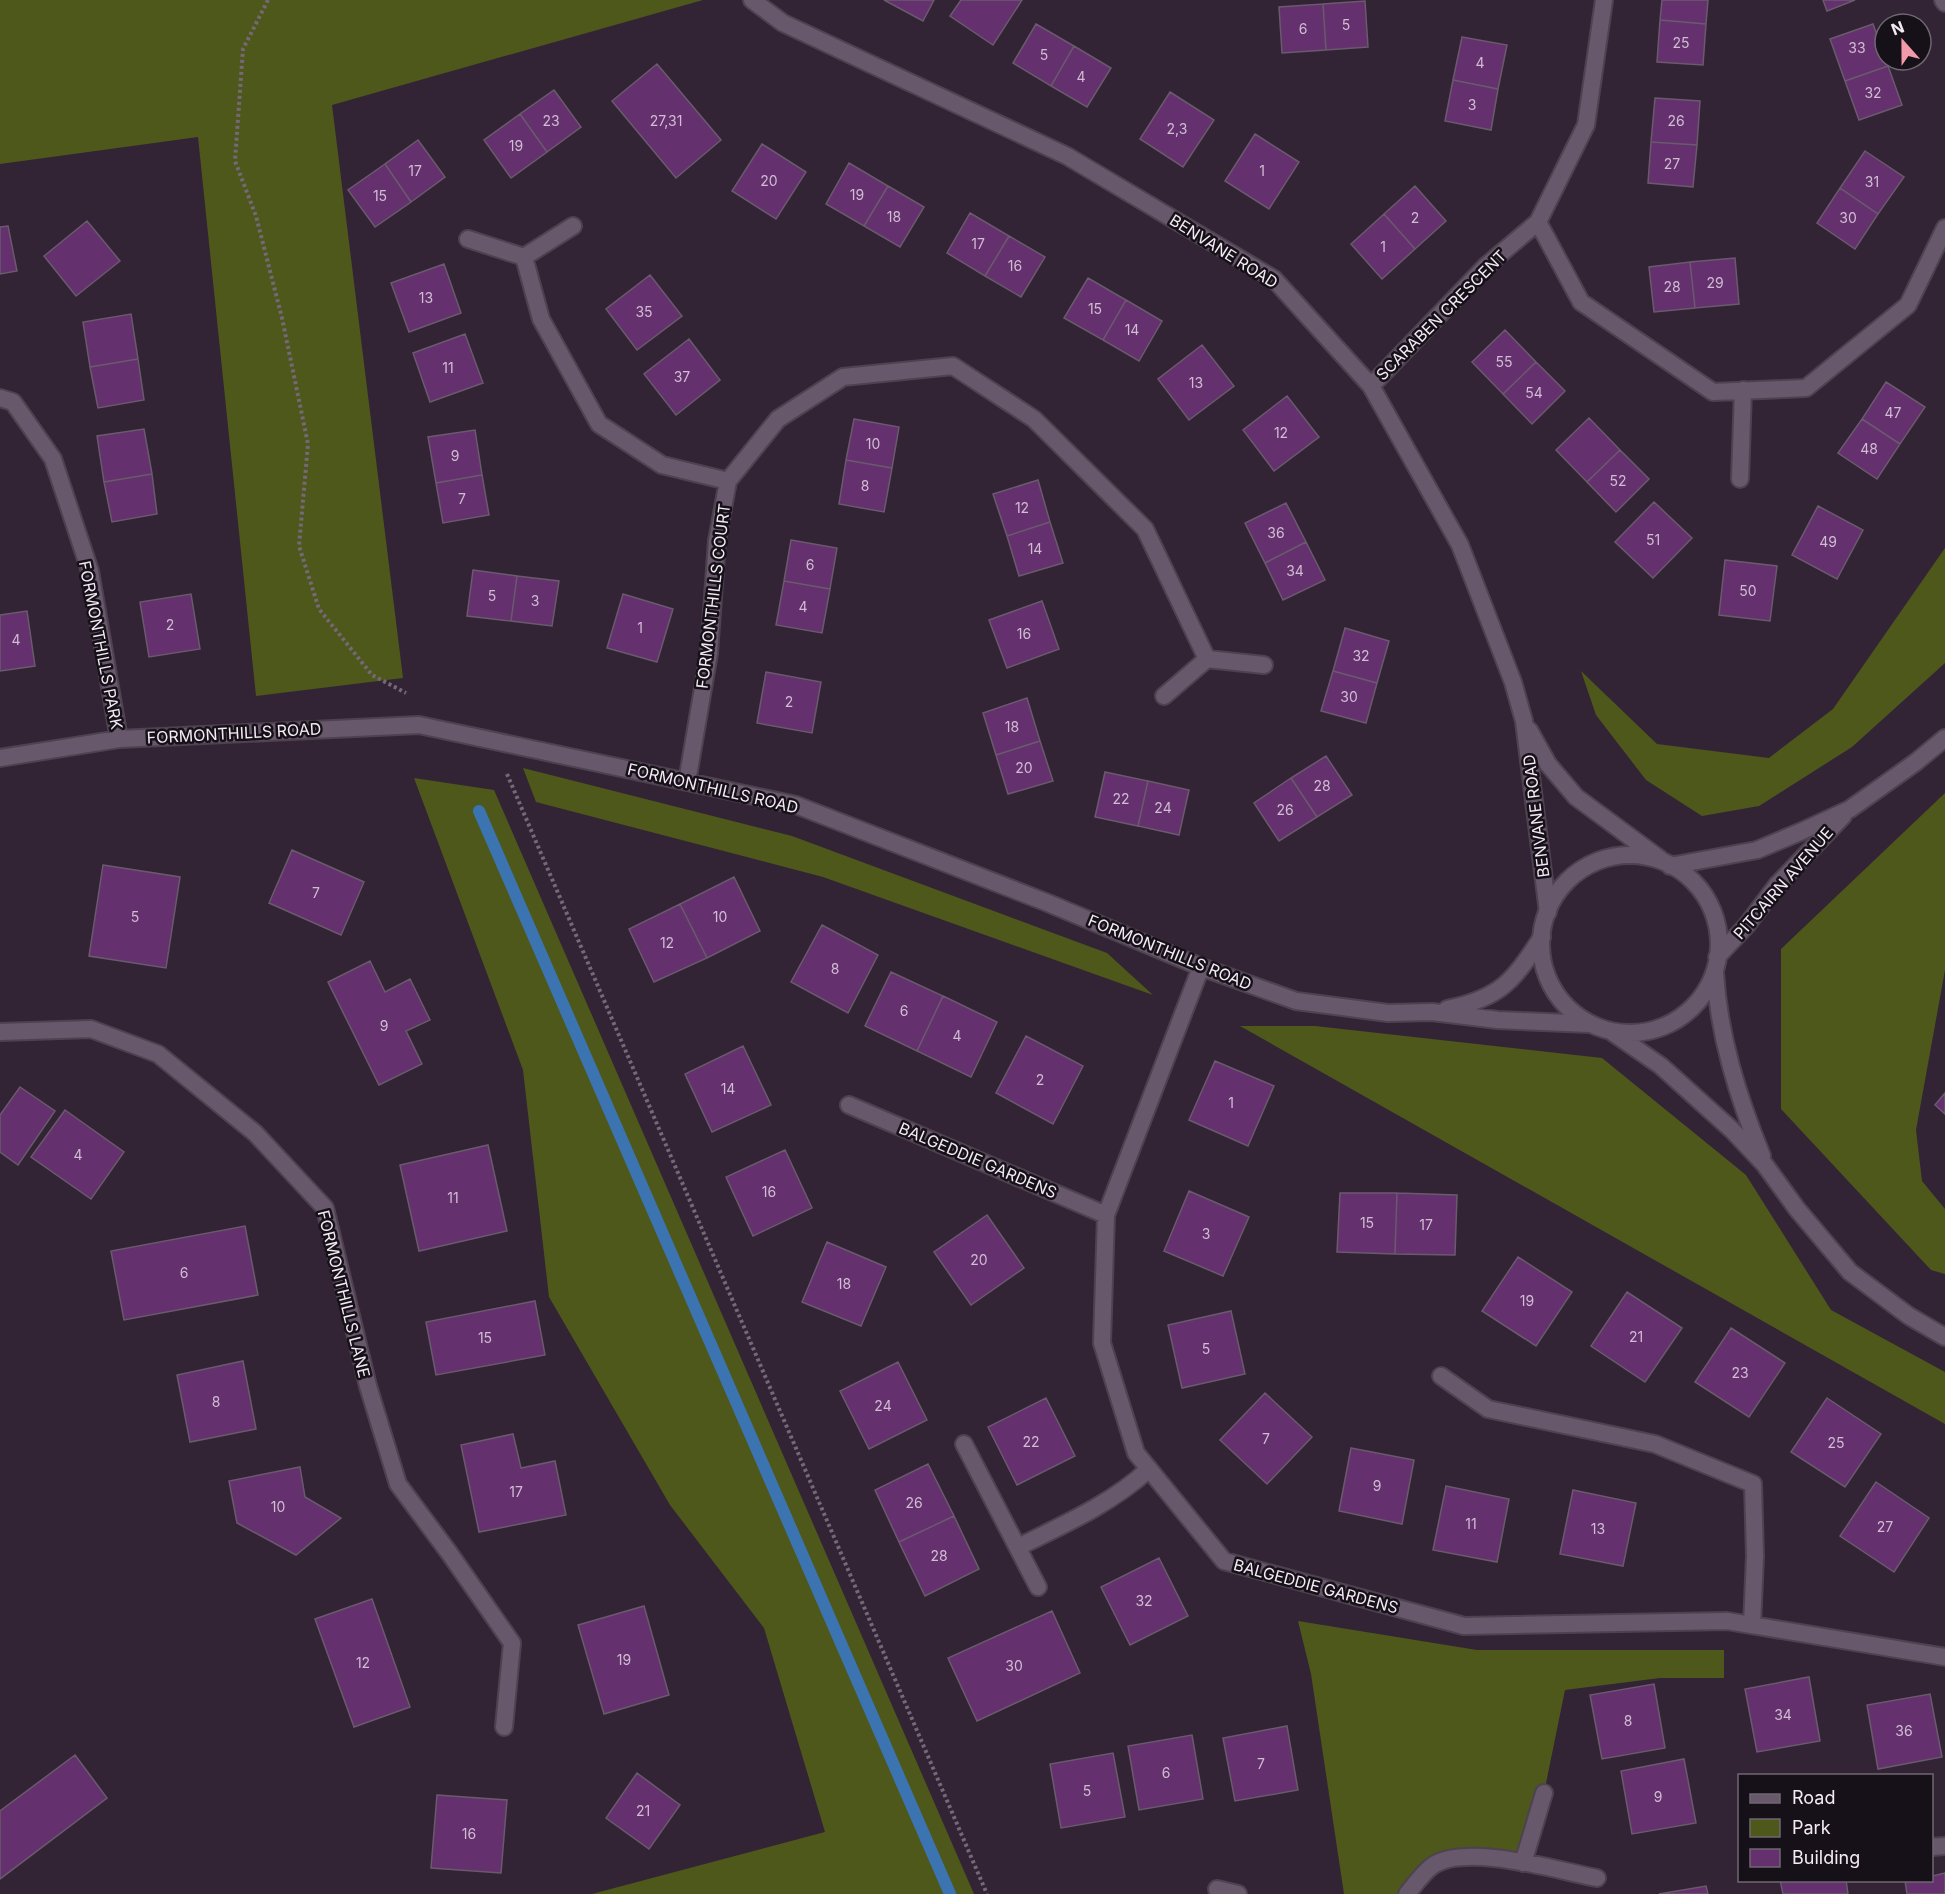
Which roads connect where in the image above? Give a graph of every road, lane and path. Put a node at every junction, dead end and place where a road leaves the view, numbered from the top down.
1 (268, 0) edge
2 (752, 0) edge
3 (1604, 0) edge
4 (1538, 222) junction
5 (573, 226) dead end
6 (1945, 228) edge
7 (468, 239) dead end
8 (524, 257) junction
9 (1371, 386) junction
10 (1743, 390) junction
11 (0, 398) edge
12 (1740, 479) dead end
13 (728, 481) junction
14 (1207, 659) junction
15 (1264, 665) dead end
16 (1164, 696) dead end
17 (413, 697) dead end
18 (1524, 721) junction
19 (1945, 738) edge
20 (119, 739) junction
21 (496, 741) junction
22 (0, 758) edge
23 (687, 782) junction
24 (1850, 809) junction
25 (1665, 862) junction
26 (1548, 912) junction
27 (1542, 938) junction
28 (1716, 963) junction
29 (1201, 967) junction
30 (1432, 1012) junction
31 (1590, 1024) junction
32 (1610, 1030) junction
33 (0, 1032) edge
34 (849, 1106) dead end
35 (1766, 1165) junction
36 (1106, 1215) junction
37 (1945, 1337) edge
38 (1442, 1376) dead end
39 (964, 1444) dead end
40 (1149, 1469) junction
41 (1017, 1547) junction
42 (1038, 1587) dead end
43 (1752, 1625) junction
44 (1945, 1657) edge
45 (504, 1727) dead end
46 (1544, 1793) dead end
47 (1523, 1863) junction
48 (1598, 1878) dead end
49 (1217, 1889) dead end
50 (987, 1894) edge
51 (1238, 1894) edge
52 (1407, 1894) edge

1 - 17 path
2 - 9 street, BENVANE ROAD
3 - 4 street, SCARABEN CRESCENT
4 - 9 street, SCARABEN CRESCENT
4 - 10 street
5 - 8 street
6 - 10 street
7 - 8 street
8 - 13 street, FORMONTHILLS COURT
9 - 18 street, BENVANE ROAD
10 - 12 street
11 - 20 street, FORMONTHILLS PARK
13 - 14 street, FORMONTHILLS COURT
13 - 23 street, FORMONTHILLS COURT
14 - 15 street
14 - 16 street
18 - 25 street, BENVANE ROAD
18 - 26 street, BENVANE ROAD
19 - 24 street, PITCAIRN AVENUE
20 - 21 street, FORMONTHILLS ROAD
20 - 22 street, FORMONTHILLS ROAD
21 - 23 street, FORMONTHILLS ROAD
21 - 50 path
23 - 29 street, FORMONTHILLS ROAD
24 - 25 street, PITCAIRN AVENUE
24 - 28 street, PITCAIRN AVENUE
25 - 26 street
25 - 28 street
26 - 27 street
27 - 30 street, FORMONTHILLS ROAD
27 - 31 street
28 - 32 street
28 - 35 street
29 - 30 street, FORMONTHILLS ROAD
29 - 36 street, BALGEDDIE GARDENS
30 - 31 street, FORMONTHILLS ROAD
31 - 32 street
32 - 35 street
33 - 45 street, FORMONTHILLS LANE
34 - 36 street, BALGEDDIE GARDENS
35 - 37 street
36 - 40 street, BALGEDDIE GARDENS
38 - 43 street
39 - 41 street
40 - 41 street
40 - 43 street, BALGEDDIE GARDENS
41 - 42 street
43 - 44 street, BALGEDDIE GARDENS
46 - 47 street
47 - 48 street
47 - 52 street
49 - 51 street

